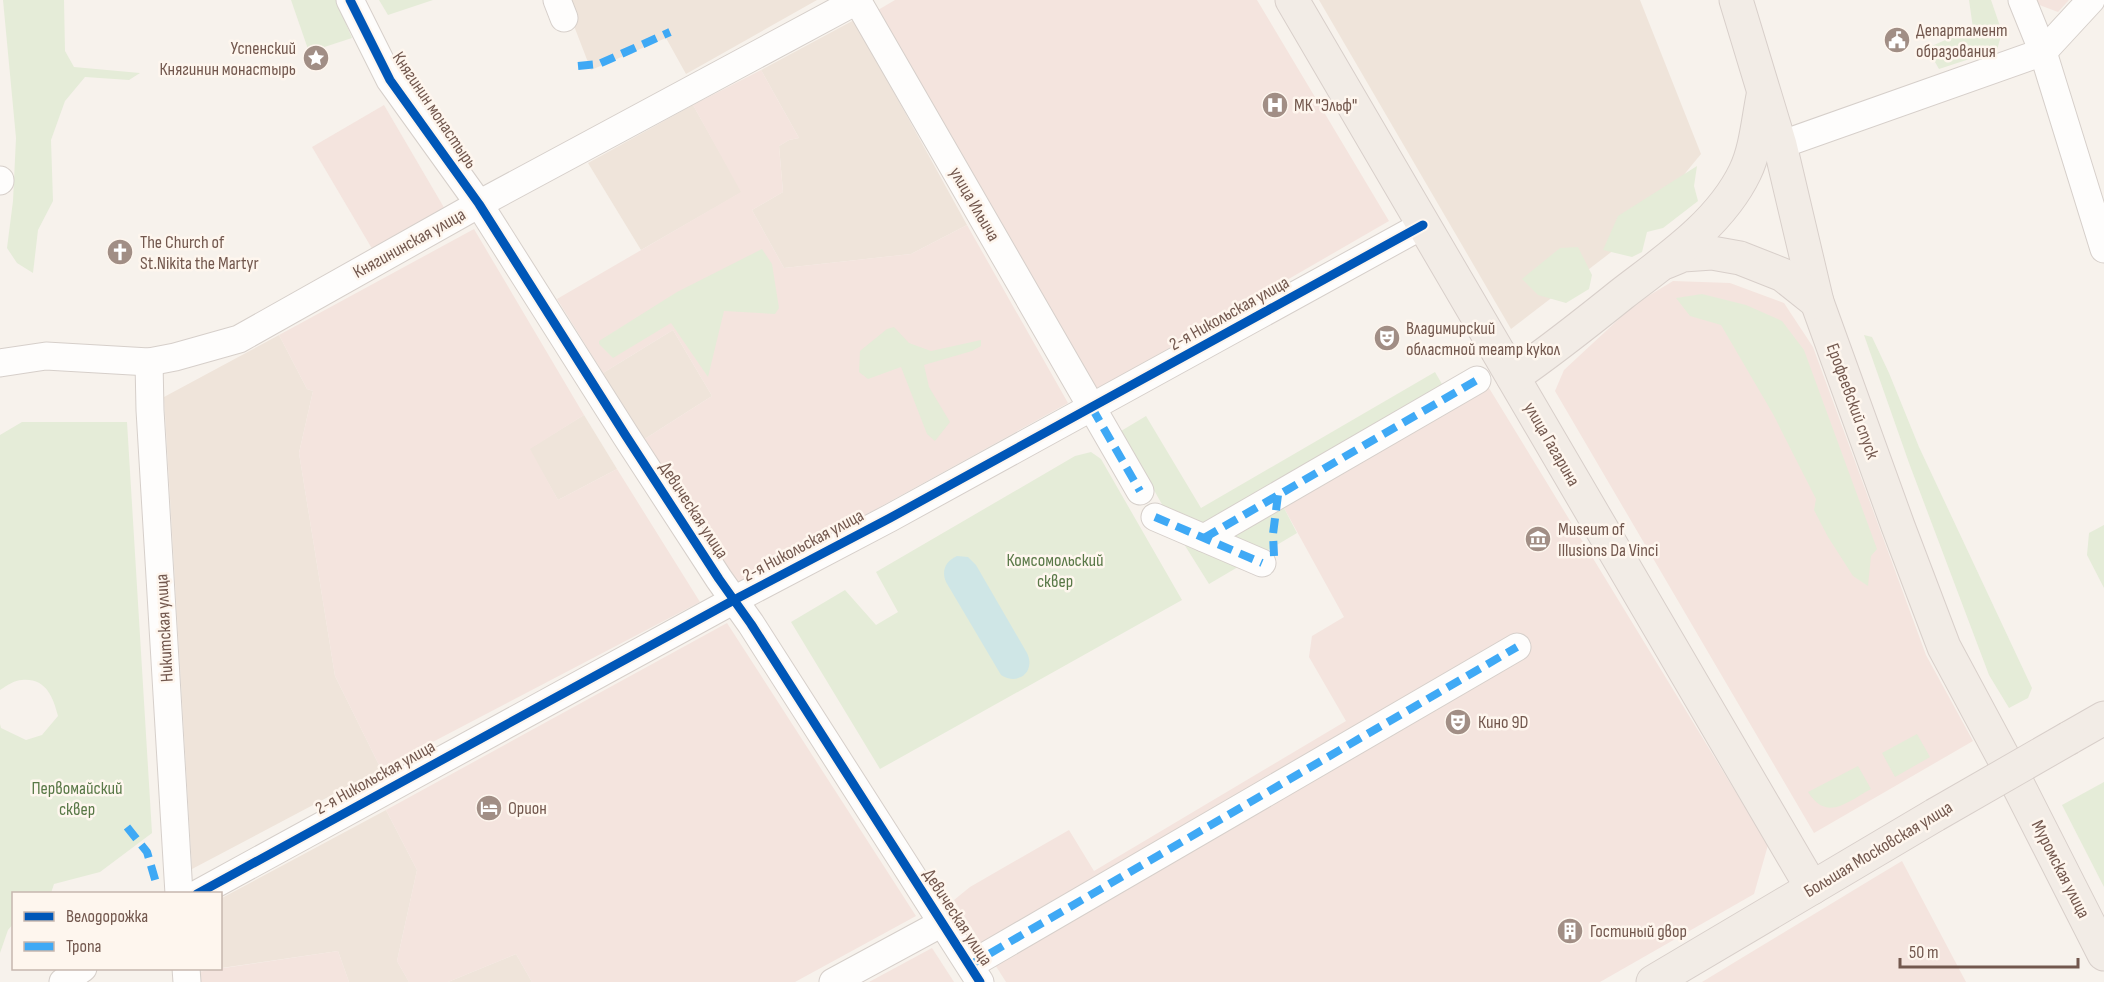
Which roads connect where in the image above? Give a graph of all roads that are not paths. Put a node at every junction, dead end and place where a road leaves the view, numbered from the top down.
1 (350, 0) edge
2 (858, 0) edge
3 (1292, 0) edge
4 (1736, 0) edge
5 (2022, 0) edge
6 (2091, 0) edge
7 (2043, 52) junction
8 (1764, 92) junction
9 (1779, 145) junction
10 (479, 204) junction
11 (1423, 225) junction
12 (2104, 249) edge
13 (1660, 264) junction
14 (1817, 302) junction
15 (149, 362) junction
16 (0, 363) edge
17 (1513, 377) junction
18 (1477, 380) dead end
19 (1092, 408) junction
20 (1140, 491) dead end
21 (1155, 517) dead end
22 (1204, 538) junction
23 (1262, 563) dead end
24 (734, 600) junction
25 (1517, 647) dead end
26 (2104, 718) edge
27 (2017, 783) joint
28 (1812, 888) junction
29 (179, 892) edge
30 (201, 892) edge
31 (942, 923) junction
32 (2104, 954) edge
33 (81, 970) edge
34 (975, 974) edge
35 (63, 982) edge
36 (833, 982) edge
37 (1653, 982) edge

1 - 10 street, Княгинин монастырь
2 - 10 street, Княгининская улица
2 - 19 street, улица Ильича
3 - 11 main road, улица Гагарина
4 - 8 main road, Ерофеевский спуск
5 - 7 street
6 - 7 street
7 - 9 street
7 - 12 street
8 - 9 main road, Ерофеевский спуск
8 - 13 main road
9 - 14 main road, Ерофеевский спуск
10 - 15 street, Княгининская улица
10 - 24 street, Девическая улица
11 - 17 main road, улица Гагарина
11 - 19 street, 2-я Никольская улица
13 - 14 main road
13 - 17 main road
14 - 27 main road, Ерофеевский спуск
15 - 16 street, Княгининская улица
15 - 29 street, Никитская улица
17 - 28 main road, улица Гагарина
18 - 22 street
19 - 20 street, улица Ильича
19 - 24 street, 2-я Никольская улица
21 - 22 street
22 - 23 street
24 - 30 street, 2-я Никольская улица
24 - 31 street, Девическая улица
25 - 34 street
26 - 28 main road, Большая Московская улица, bridge
27 - 32 main road, Муромская улица
28 - 37 main road, Большая Московская улица
31 - 34 street, Девическая улица
31 - 36 street
33 - 35 street

